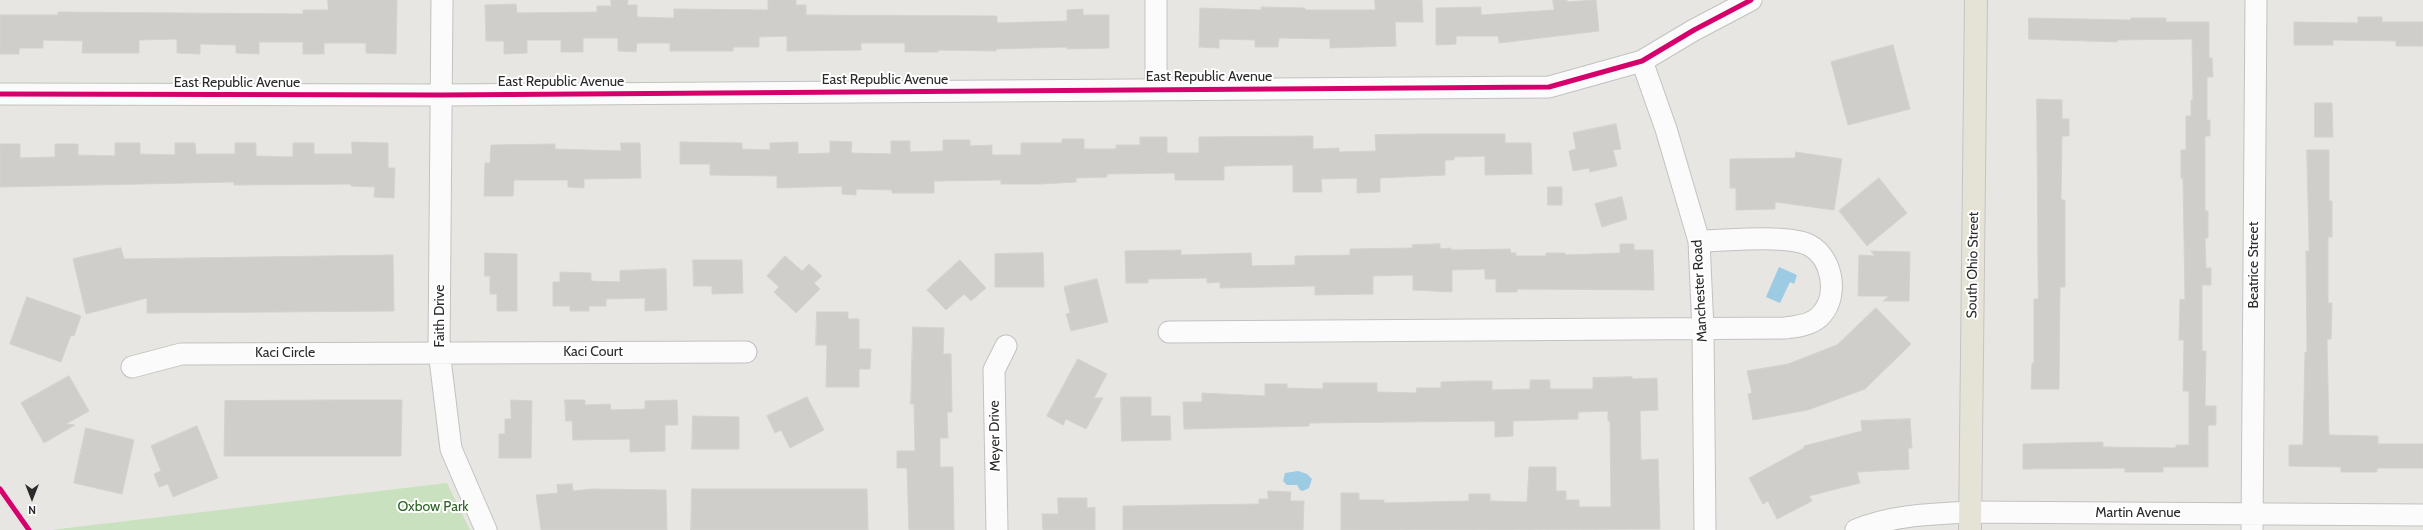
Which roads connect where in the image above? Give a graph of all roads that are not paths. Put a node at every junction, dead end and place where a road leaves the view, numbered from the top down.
1 (442, 0) edge
2 (1156, 0) edge
3 (1751, 0) edge
4 (1976, 0) edge
5 (2256, 0) edge
6 (1642, 60) junction
7 (1156, 90) junction
8 (0, 94) edge
9 (441, 95) junction
10 (1699, 241) junction
11 (1703, 330) junction
12 (1169, 332) dead end
13 (1006, 346) dead end
14 (439, 352) junction
15 (746, 352) dead end
16 (132, 367) dead end
17 (2423, 515) edge
18 (1970, 521) edge
19 (2252, 522) edge
20 (486, 530) edge
21 (997, 530) edge
22 (1705, 530) edge
23 (1856, 530) edge

1 - 9 street, Faith Drive
2 - 7 street
3 - 6 street, East Republic Avenue
4 - 18 main road, South Ohio Street
5 - 19 street, Beatrice Street
6 - 7 street, East Republic Avenue
6 - 10 street, Manchester Road
7 - 9 street, East Republic Avenue
8 - 9 street, East Republic Avenue
9 - 14 street, Faith Drive
10 - 11 street, Manchester Road
10 - 11 street
11 - 12 street
11 - 22 street, Manchester Road
13 - 21 street, Meyer Drive
14 - 15 street, Kaci Court
14 - 16 street, Kaci Circle
14 - 20 street, Faith Drive
17 - 19 street, Martin Avenue
18 - 19 street, Martin Avenue
18 - 23 street, Martin Avenue

